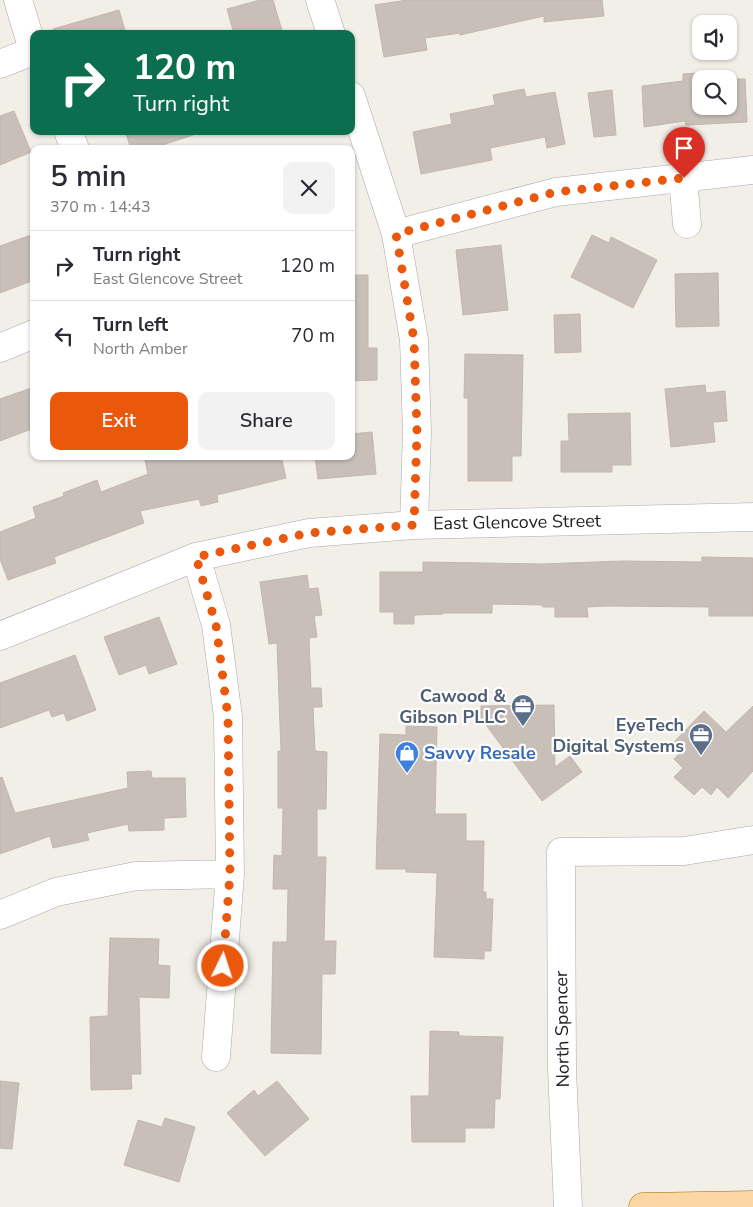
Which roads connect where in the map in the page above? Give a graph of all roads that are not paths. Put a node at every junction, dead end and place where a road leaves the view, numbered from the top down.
1 (18, 0) edge
2 (320, 0) edge
3 (330, 30) edge
4 (30, 42) edge
5 (30, 53) edge
6 (0, 64) edge
7 (355, 108) edge
8 (753, 170) edge
9 (684, 178) junction
10 (686, 224) dead end
11 (396, 234) junction
12 (30, 336) edge
13 (0, 348) edge
14 (753, 517) edge
15 (414, 525) junction
16 (196, 557) junction
17 (0, 636) edge
18 (753, 840) edge
19 (230, 874) junction
20 (0, 916) edge
21 (216, 1057) dead end
22 (753, 1205) edge
23 (568, 1207) edge
24 (643, 1207) edge

1 - 4 street
2 - 3 street
5 - 6 street
7 - 11 street
8 - 9 street
9 - 10 street
9 - 11 street
11 - 15 street
12 - 13 street
14 - 15 street, East Glencove Street
15 - 16 street, East Glencove Street
16 - 17 street, East Glencove Street
16 - 19 street
18 - 23 street, North Spencer
19 - 20 street
19 - 21 street
22 - 24 main road

